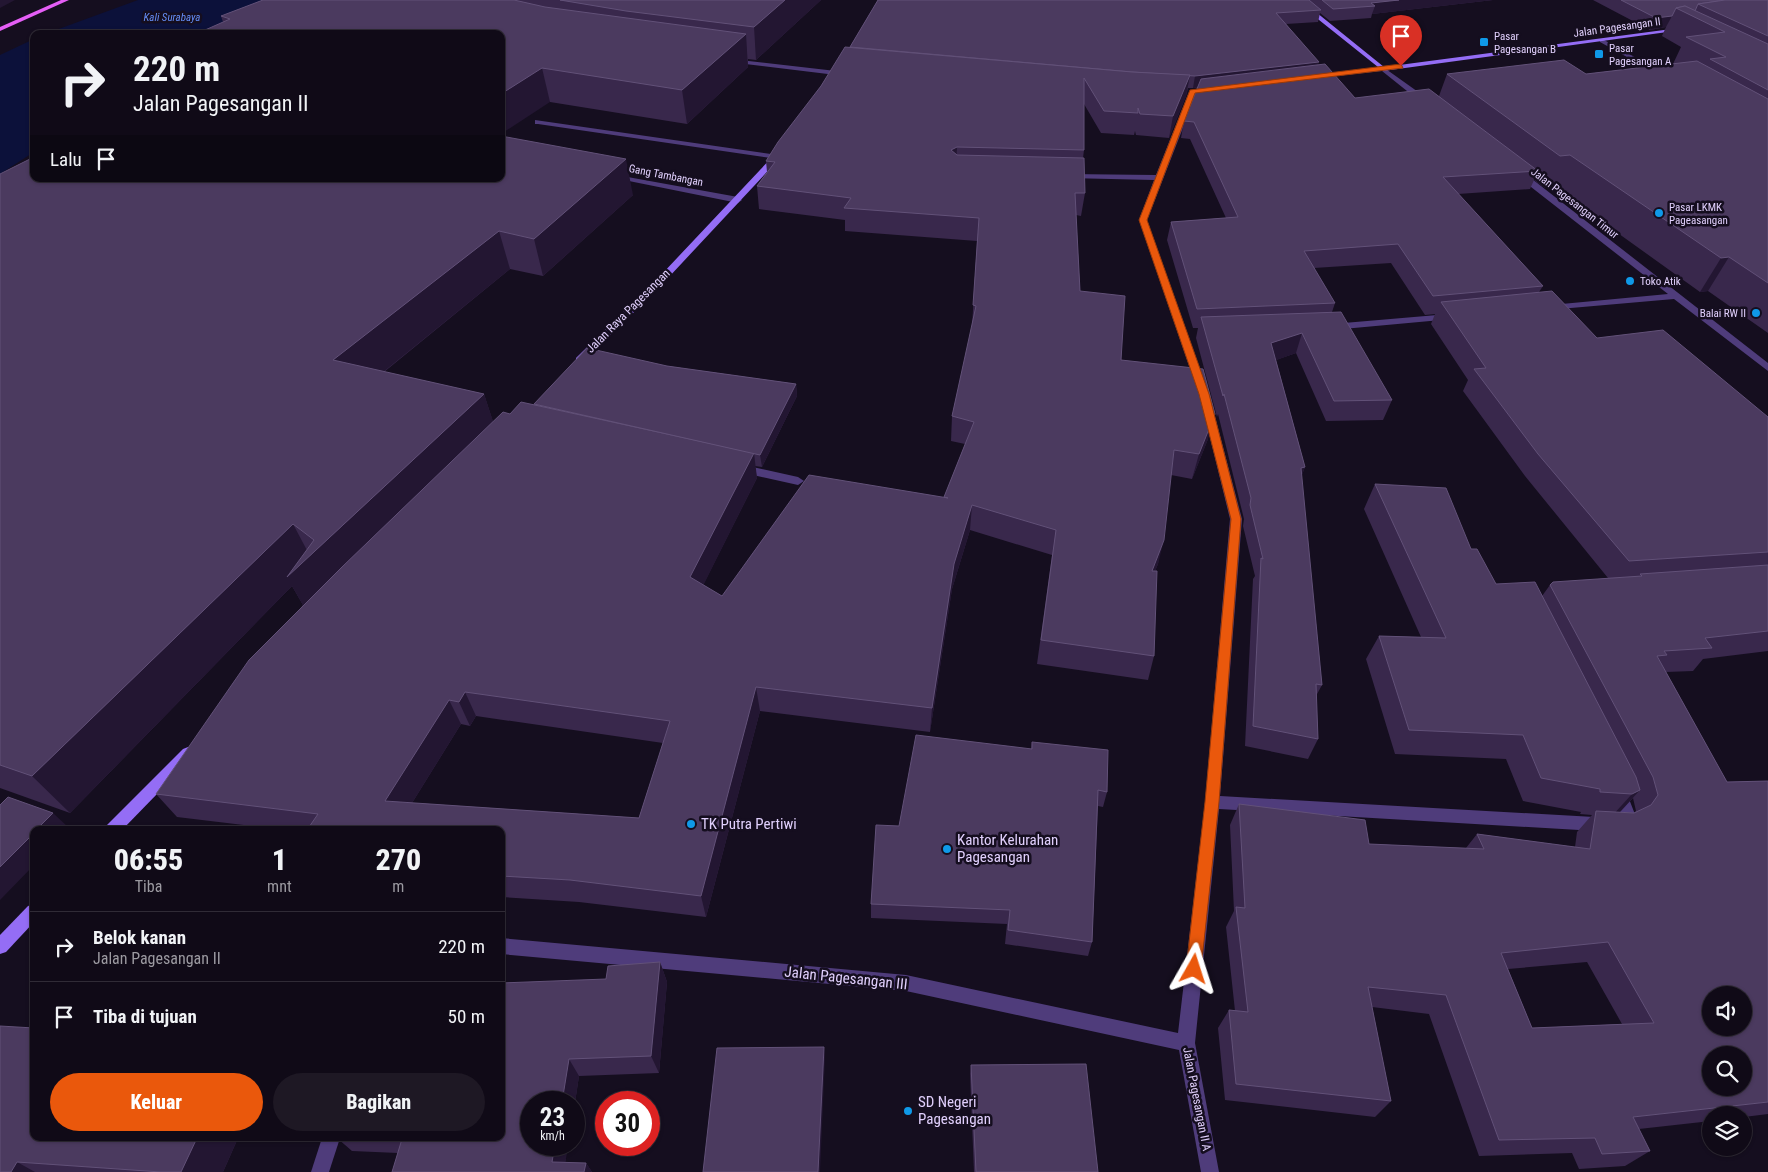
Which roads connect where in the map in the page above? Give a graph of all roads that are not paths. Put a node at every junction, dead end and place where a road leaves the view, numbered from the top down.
1 (66, 0) edge
2 (1297, 0) edge
3 (1690, 28) edge
4 (0, 29) edge
5 (1670, 31) junction
6 (1679, 36) dead end
7 (1602, 40) junction
8 (722, 60) edge
9 (1383, 68) junction
10 (1310, 77) edge
11 (1668, 78) edge
12 (829, 86) edge
13 (1192, 91) edge
14 (1430, 104) edge
15 (538, 122) dead end
16 (1515, 170) edge
17 (605, 174) edge
18 (1053, 176) edge
19 (1160, 178) junction
20 (738, 200) junction
21 (1678, 296) junction
22 (1541, 309) edge
23 (1462, 316) edge
24 (1317, 328) edge
25 (575, 365) edge
26 (1768, 368) edge
27 (725, 465) edge
28 (798, 481) dead end
29 (196, 744) edge
30 (1611, 773) edge
31 (1212, 802) junction
32 (116, 826) edge
33 (30, 915) edge
34 (0, 946) edge
35 (505, 946) edge
36 (1186, 1043) junction
37 (331, 1141) edge
38 (320, 1172) edge
39 (1210, 1172) edge

1 - 4 main road
2 - 9 street
3 - 5 street, Jalan Pagesangan II
5 - 6 street
5 - 7 street, Jalan Pagesangan II
7 - 9 street, Jalan Pagesangan II
7 - 11 street
8 - 12 street
9 - 10 street, Jalan Pagesangan II
9 - 14 street
13 - 19 street, Jalan Pagesangan II A
15 - 20 street, Jalan Raya Pagesangan
16 - 21 street, Jalan Pagesangan Timur
17 - 20 street, Gang Tambangan
18 - 19 street
19 - 31 street, Jalan Pagesangan II A
20 - 25 street, Jalan Raya Pagesangan
21 - 22 street
21 - 26 street, Jalan Pagesangan Timur
23 - 24 street
27 - 28 street
29 - 32 street
30 - 31 street
31 - 36 street, Jalan Pagesangan II A
33 - 34 street
35 - 36 street, Jalan Pagesangan III
36 - 39 street, Jalan Pagesangan II A
37 - 38 street

